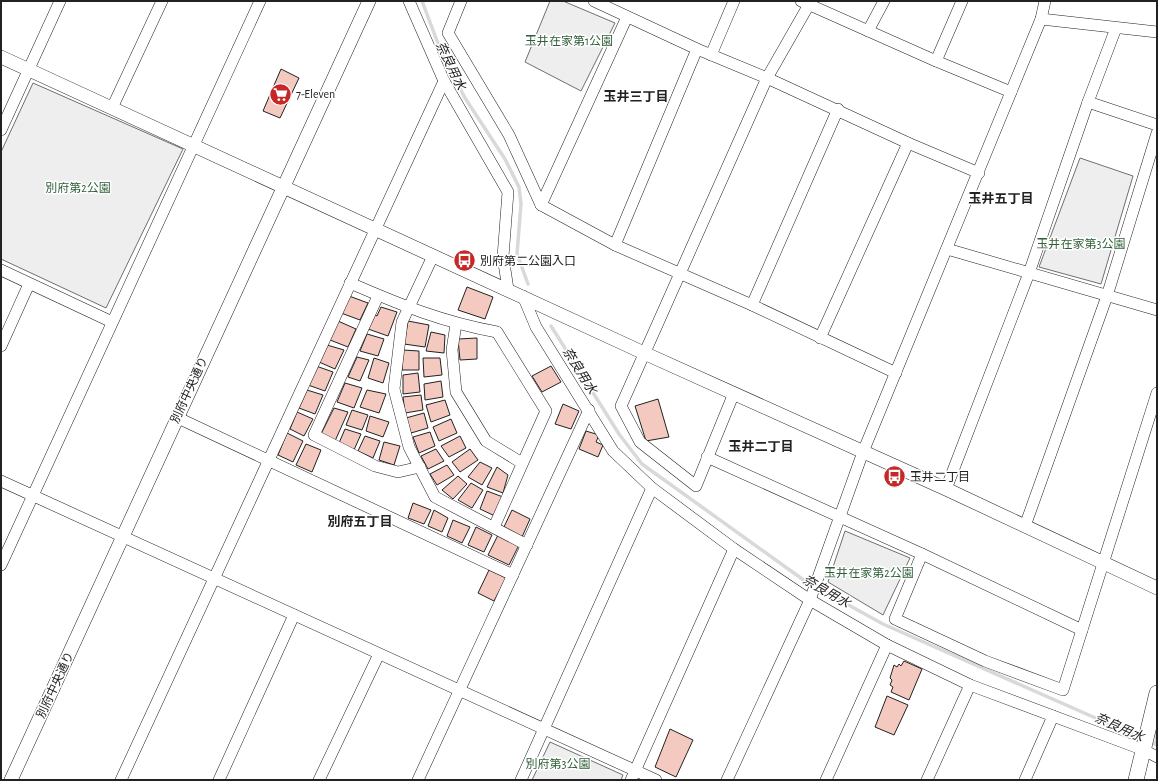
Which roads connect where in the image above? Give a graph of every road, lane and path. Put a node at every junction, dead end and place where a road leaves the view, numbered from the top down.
1 (60, 1) edge
2 (162, 1) edge
3 (260, 1) edge
4 (369, 1) edge
5 (409, 1) edge
6 (461, 1) edge
7 (734, 1) edge
8 (884, 1) edge
9 (962, 1) edge
10 (1045, 1) edge
11 (598, 2) edge
12 (807, 2) edge
13 (627, 17) junction
14 (1041, 19) junction
15 (1116, 28) junction
16 (868, 31) junction
17 (1157, 32) edge
18 (697, 49) junction
19 (711, 55) junction
20 (1, 57) edge
21 (936, 61) junction
22 (29, 70) junction
23 (767, 78) junction
24 (444, 81) junction
25 (1012, 92) junction
26 (1088, 102) junction
27 (112, 108) junction
28 (838, 109) junction
29 (1157, 125) edge
30 (1, 130) edge
31 (1157, 133) edge
32 (908, 143) junction
33 (194, 146) junction
34 (979, 172) junction
35 (283, 187) junction
36 (541, 205) junction
37 (374, 229) junction
38 (615, 244) junction
39 (947, 249) junction
40 (433, 256) junction
41 (1, 270) edge
42 (1029, 273) junction
43 (681, 274) junction
44 (350, 283) junction
45 (29, 284) junction
46 (508, 290) junction
47 (378, 296) junction
48 (523, 296) junction
49 (1107, 296) junction
50 (752, 305) junction
51 (409, 309) junction
52 (1157, 310) edge
53 (112, 322) junction
54 (456, 324) junction
55 (820, 338) junction
56 (1, 346) edge
57 (644, 353) junction
58 (896, 373) junction
59 (1157, 393) edge
60 (734, 394) junction
61 (589, 410) junction
62 (176, 417) junction
63 (863, 452) junction
64 (707, 457) junction
65 (269, 461) junction
66 (522, 463) junction
67 (420, 467) junction
68 (1, 481) edge
69 (652, 488) junction
70 (946, 489) junction
71 (33, 496) junction
72 (839, 516) junction
73 (1025, 526) junction
74 (494, 528) junction
75 (124, 537) junction
76 (527, 545) junction
77 (734, 549) junction
78 (922, 554) junction
79 (1103, 562) junction
80 (1, 565) edge
81 (513, 575) junction
82 (215, 579) junction
83 (1157, 588) edge
84 (810, 600) junction
85 (294, 615) junction
86 (1082, 630) junction
87 (887, 645) junction
88 (379, 654) junction
89 (970, 685) junction
90 (460, 691) junction
91 (1157, 693) edge
92 (1053, 716) junction
93 (544, 729) junction
94 (1145, 742) junction
95 (1157, 757) edge
96 (633, 776) edge
97 (11, 780) edge
98 (121, 780) edge
99 (219, 780) edge
100 (319, 780) edge
101 (418, 780) edge
102 (521, 780) edge
103 (656, 780) edge
104 (726, 780) edge
105 (826, 780) edge
106 (927, 780) edge
107 (1025, 780) edge
108 (1136, 780) edge

1 - 22 street
2 - 27 street
3 - 33 street
4 - 35 street, 別府中央通り
5 - 24 street
6 - 36 street
7 - 19 street
8 - 16 street
9 - 21 street
10 - 14 street
11 - 13 street
12 - 16 street
12 - 23 street
13 - 18 street
13 - 36 street
14 - 15 street
14 - 25 street
15 - 17 street
15 - 26 street
16 - 21 street
18 - 19 street
18 - 38 street
19 - 23 street
20 - 22 street
21 - 25 street
22 - 27 street
22 - 30 street
23 - 28 street
23 - 43 street
24 - 37 street
24 - 46 street
25 - 34 street
26 - 29 street
26 - 42 street
27 - 33 street
28 - 32 street
28 - 50 street
31 - 49 street
32 - 34 street
32 - 55 street
33 - 35 street
33 - 53 street
34 - 39 street
35 - 37 street
35 - 62 street, 別府中央通り
36 - 38 street
37 - 40 street
37 - 44 street
38 - 43 street
39 - 42 street
39 - 58 street
40 - 46 street
40 - 51 street
41 - 45 street
42 - 49 street
42 - 70 street
43 - 50 street
43 - 57 street
44 - 47 street
44 - 65 street
45 - 53 street
45 - 56 street
46 - 48 street
47 - 51 street
47 - 67 street
48 - 57 street
48 - 61 street
49 - 52 street
49 - 73 street
50 - 55 street
51 - 54 street
51 - 67 street
53 - 71 street
54 - 66 street
54 - 66 street
55 - 58 street
57 - 60 street
57 - 64 street
58 - 63 street
59 - 79 street
60 - 63 street
60 - 64 street
61 - 69 street
61 - 76 street
62 - 65 street
62 - 75 street, 別府中央通り
63 - 70 street
63 - 72 street
64 - 72 street
65 - 81 street
65 - 82 street
66 - 74 street
67 - 74 street
68 - 71 street
69 - 77 street
69 - 93 street
70 - 73 street
71 - 75 street
71 - 80 street
72 - 78 street
72 - 84 street
73 - 79 street
74 - 76 street
75 - 82 street
75 - 97 street, 別府中央通り
76 - 81 street
77 - 84 street
77 - 96 street
78 - 86 street
78 - 86 street
79 - 83 street
79 - 86 street
81 - 90 street
82 - 85 street
82 - 98 street
84 - 87 street
84 - 104 street
85 - 88 street
85 - 99 street
87 - 89 street
87 - 105 street
88 - 90 street
88 - 100 street
89 - 92 street
89 - 106 street
90 - 93 street
90 - 101 street
91 - 94 main road
92 - 94 street
92 - 107 street
93 - 96 street
93 - 102 street
94 - 95 street
94 - 108 main road
96 - 103 street

